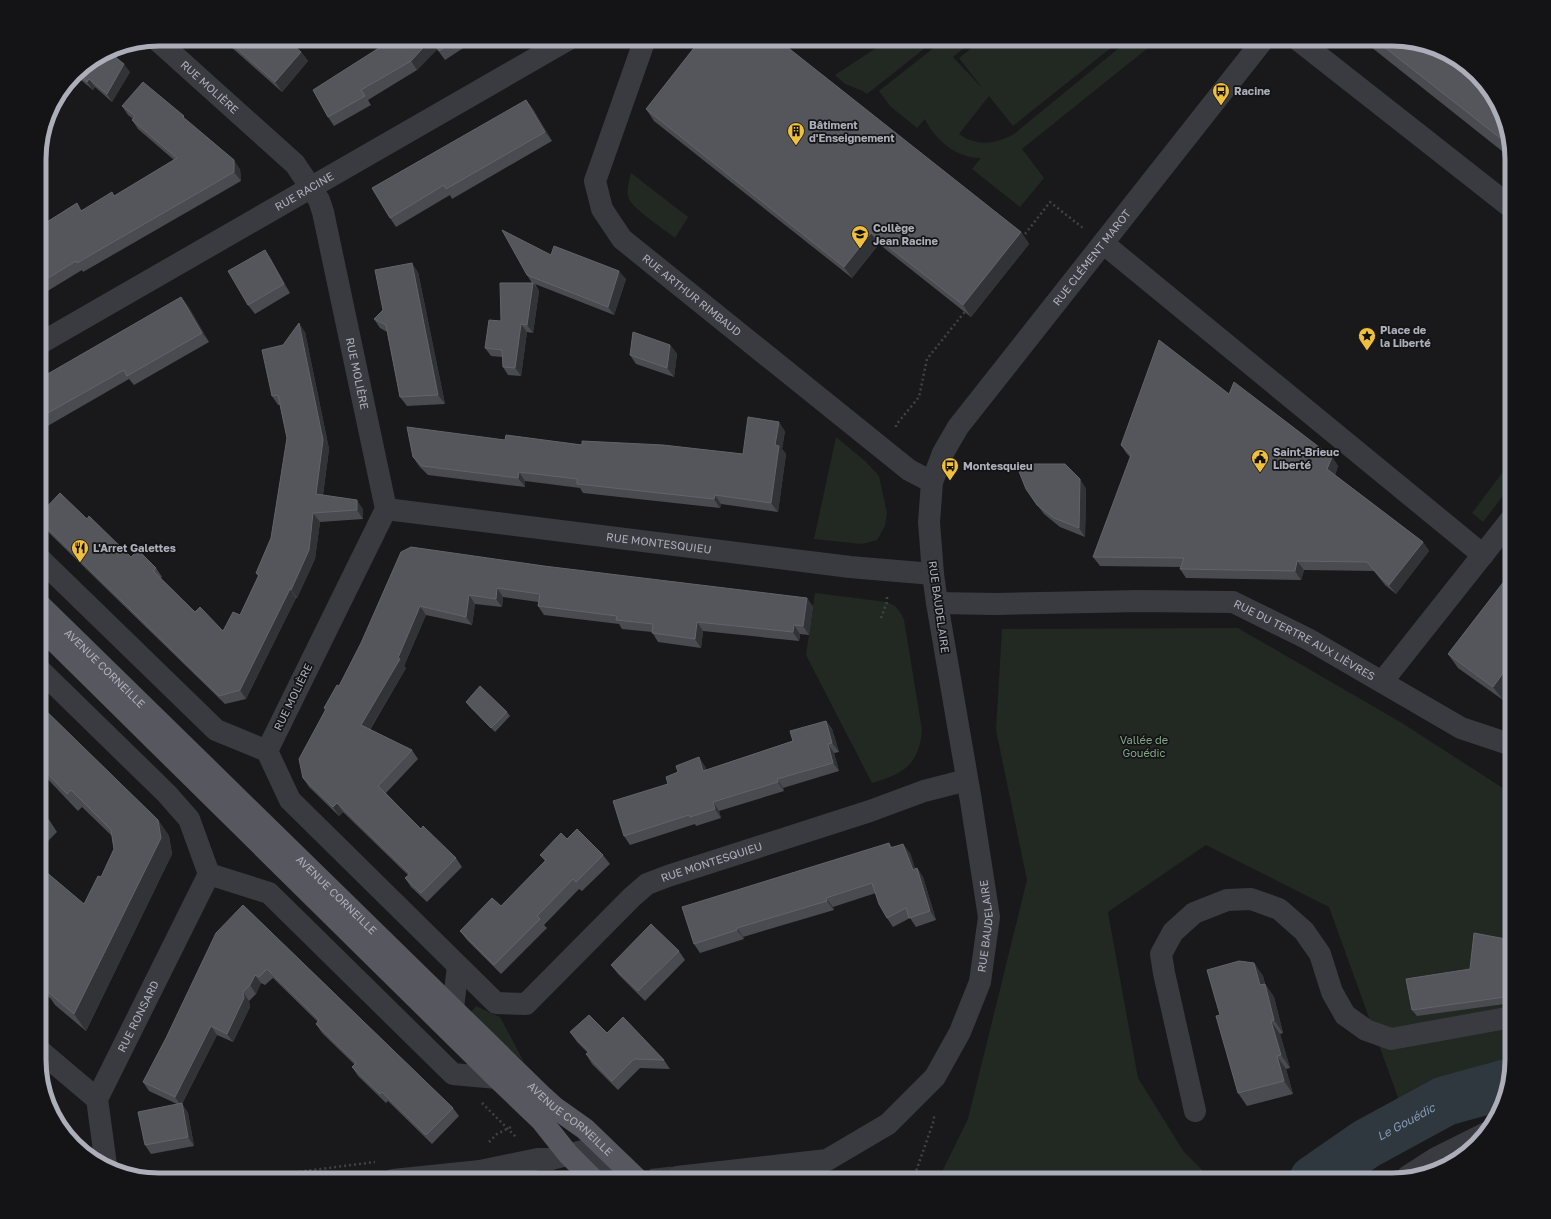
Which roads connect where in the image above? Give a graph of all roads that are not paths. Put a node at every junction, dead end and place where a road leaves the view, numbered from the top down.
1 (163, 46) edge
2 (557, 46) edge
3 (643, 46) edge
4 (1259, 46) edge
5 (1307, 46) edge
6 (310, 187) junction
7 (1505, 202) edge
8 (1104, 244) junction
9 (46, 340) edge
10 (932, 482) junction
11 (386, 509) junction
12 (1505, 527) edge
13 (1483, 555) junction
14 (46, 565) edge
15 (933, 574) junction
16 (937, 603) junction
17 (46, 611) edge
18 (46, 633) edge
19 (46, 676) edge
20 (1382, 682) junction
21 (1505, 743) edge
22 (267, 751) junction
23 (967, 780) junction
24 (209, 874) junction
25 (458, 966) junction
26 (453, 1008) junction
27 (1505, 1018) edge
28 (46, 1056) edge
29 (496, 1078) junction
30 (97, 1099) junction
31 (1195, 1111) dead end
32 (1472, 1140) edge
33 (568, 1154) junction
34 (105, 1159) edge
35 (1418, 1170) edge
36 (461, 1173) edge
37 (587, 1173) edge
38 (611, 1173) edge
39 (631, 1173) edge
40 (712, 1173) edge

1 - 6 street, RUE MOLIÈRE
2 - 6 street, RUE RACINE
3 - 10 street, RUE ARTHUR RIMBAUD
4 - 8 street, RUE CLÉMENT MAROT
5 - 7 street
6 - 9 street, RUE RACINE
6 - 11 street, RUE MOLIÈRE
8 - 10 street, RUE CLÉMENT MAROT
8 - 13 street
10 - 15 street, RUE BAUDELAIRE
11 - 15 street, RUE MONTESQUIEU
11 - 22 street, RUE MOLIÈRE
12 - 13 street
13 - 20 street
14 - 22 street
15 - 16 street, RUE BAUDELAIRE
16 - 20 street, RUE DU TERTRE AUX LIÈVRES
16 - 23 street, RUE BAUDELAIRE
17 - 26 main road, AVENUE CORNEILLE
18 - 29 main road, AVENUE CORNEILLE
19 - 24 street
20 - 21 street, RUE DU TERTRE AUX LIÈVRES
22 - 25 street
23 - 25 street, RUE MONTESQUIEU
23 - 40 street, RUE BAUDELAIRE
24 - 29 street
24 - 30 street, RUE RONSARD
25 - 26 street
26 - 39 main road, AVENUE CORNEILLE
27 - 31 street
28 - 30 street
29 - 33 main road, AVENUE CORNEILLE
30 - 34 street
32 - 35 street
33 - 36 street
33 - 37 main road, AVENUE CORNEILLE
33 - 38 street

